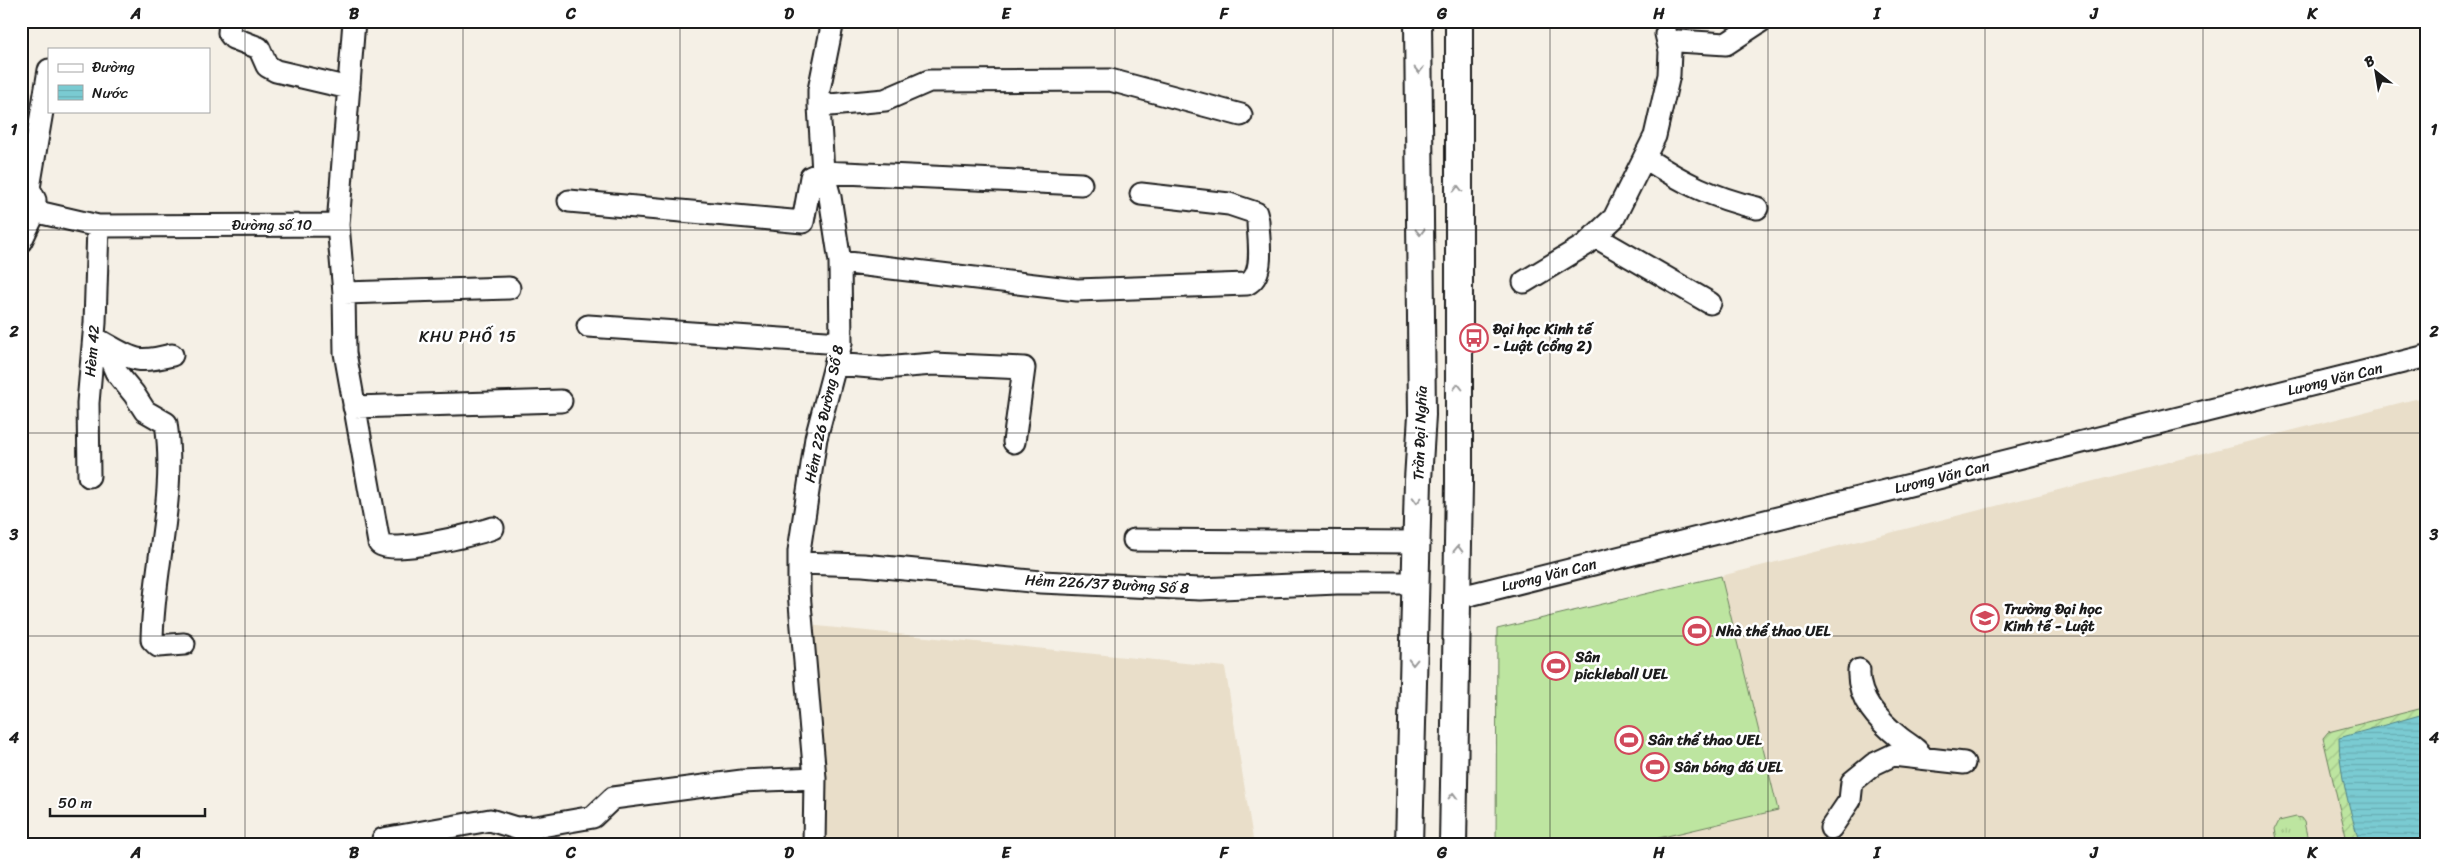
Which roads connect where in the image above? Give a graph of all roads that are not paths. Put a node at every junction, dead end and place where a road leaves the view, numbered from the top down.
1 (230, 21) edge
2 (354, 21) edge
3 (832, 21) edge
4 (1418, 21) edge
5 (1459, 21) edge
6 (1761, 21) edge
7 (48, 76) edge
8 (349, 88) junction
9 (819, 106) junction
10 (1241, 115) dead end
11 (1645, 158) junction
12 (823, 172) junction
13 (1082, 184) dead end
14 (1141, 194) dead end
15 (569, 201) dead end
16 (1757, 208) dead end
17 (34, 214) junction
18 (338, 225) junction
19 (98, 226) junction
20 (1594, 236) junction
21 (21, 241) edge
22 (840, 262) junction
23 (1524, 282) dead end
24 (509, 288) dead end
25 (344, 293) junction
26 (1710, 303) dead end
27 (588, 326) dead end
28 (93, 337) junction
29 (841, 343) junction
30 (114, 349) junction
31 (172, 355) dead end
32 (2427, 356) edge
33 (835, 364) junction
34 (561, 402) dead end
35 (354, 407) junction
36 (1014, 442) dead end
37 (1421, 446) junction
38 (1459, 448) junction
39 (89, 476) dead end
40 (492, 528) dead end
41 (1134, 540) dead end
42 (1416, 542) junction
43 (799, 563) junction
44 (1415, 582) junction
45 (1457, 598) junction
46 (184, 644) dead end
47 (1859, 670) dead end
48 (1923, 758) junction
49 (1964, 763) dead end
50 (815, 778) junction
51 (1831, 828) dead end
52 (383, 838) dead end
53 (814, 845) edge
54 (1409, 845) edge
55 (1453, 845) edge

1 - 8 street
2 - 8 street
3 - 9 street, Hẻm 226 Đường Số 8
4 -> 37 street, Trần Đại Nghĩa
38 -> 5 street
6 - 11 street
7 - 17 street
8 - 18 street
9 - 10 street
9 - 12 street, Hẻm 226 Đường Số 8
11 - 16 street
11 - 20 street
12 - 13 street
12 - 15 street
12 - 22 street, Hẻm 226 Đường Số 8
14 - 22 street
17 - 19 street, Đường số 10
17 - 21 street
18 - 19 street, Đường số 10
18 - 25 street
19 - 28 street, Hèm 42
20 - 23 street
20 - 26 street
22 - 29 street, Hẻm 226 Đường Số 8
24 - 25 street
25 - 35 street
27 - 29 street
28 - 30 street
28 - 39 street, Hèm 42
29 - 33 street, Hẻm 226 Đường Số 8
30 - 31 street
30 - 46 street
32 - 45 street, Lương Văn Can
33 - 36 street
33 - 43 street, Hẻm 226 Đường Số 8
34 - 35 street
35 - 40 street
37 - 38 street
37 -> 42 street, Trần Đại Nghĩa
45 -> 38 street
41 - 42 street
42 - 44 street, Trần Đại Nghĩa
43 - 44 street, Hẻm 226/37 Đường Số 8
43 - 50 street, Hẻm 226 Đường Số 8
44 -> 54 street, Trần Đại Nghĩa
55 -> 45 street
47 - 48 street
48 - 49 street
48 - 51 street
50 - 52 street
50 - 53 street, Hẻm 226 Đường Số 8

